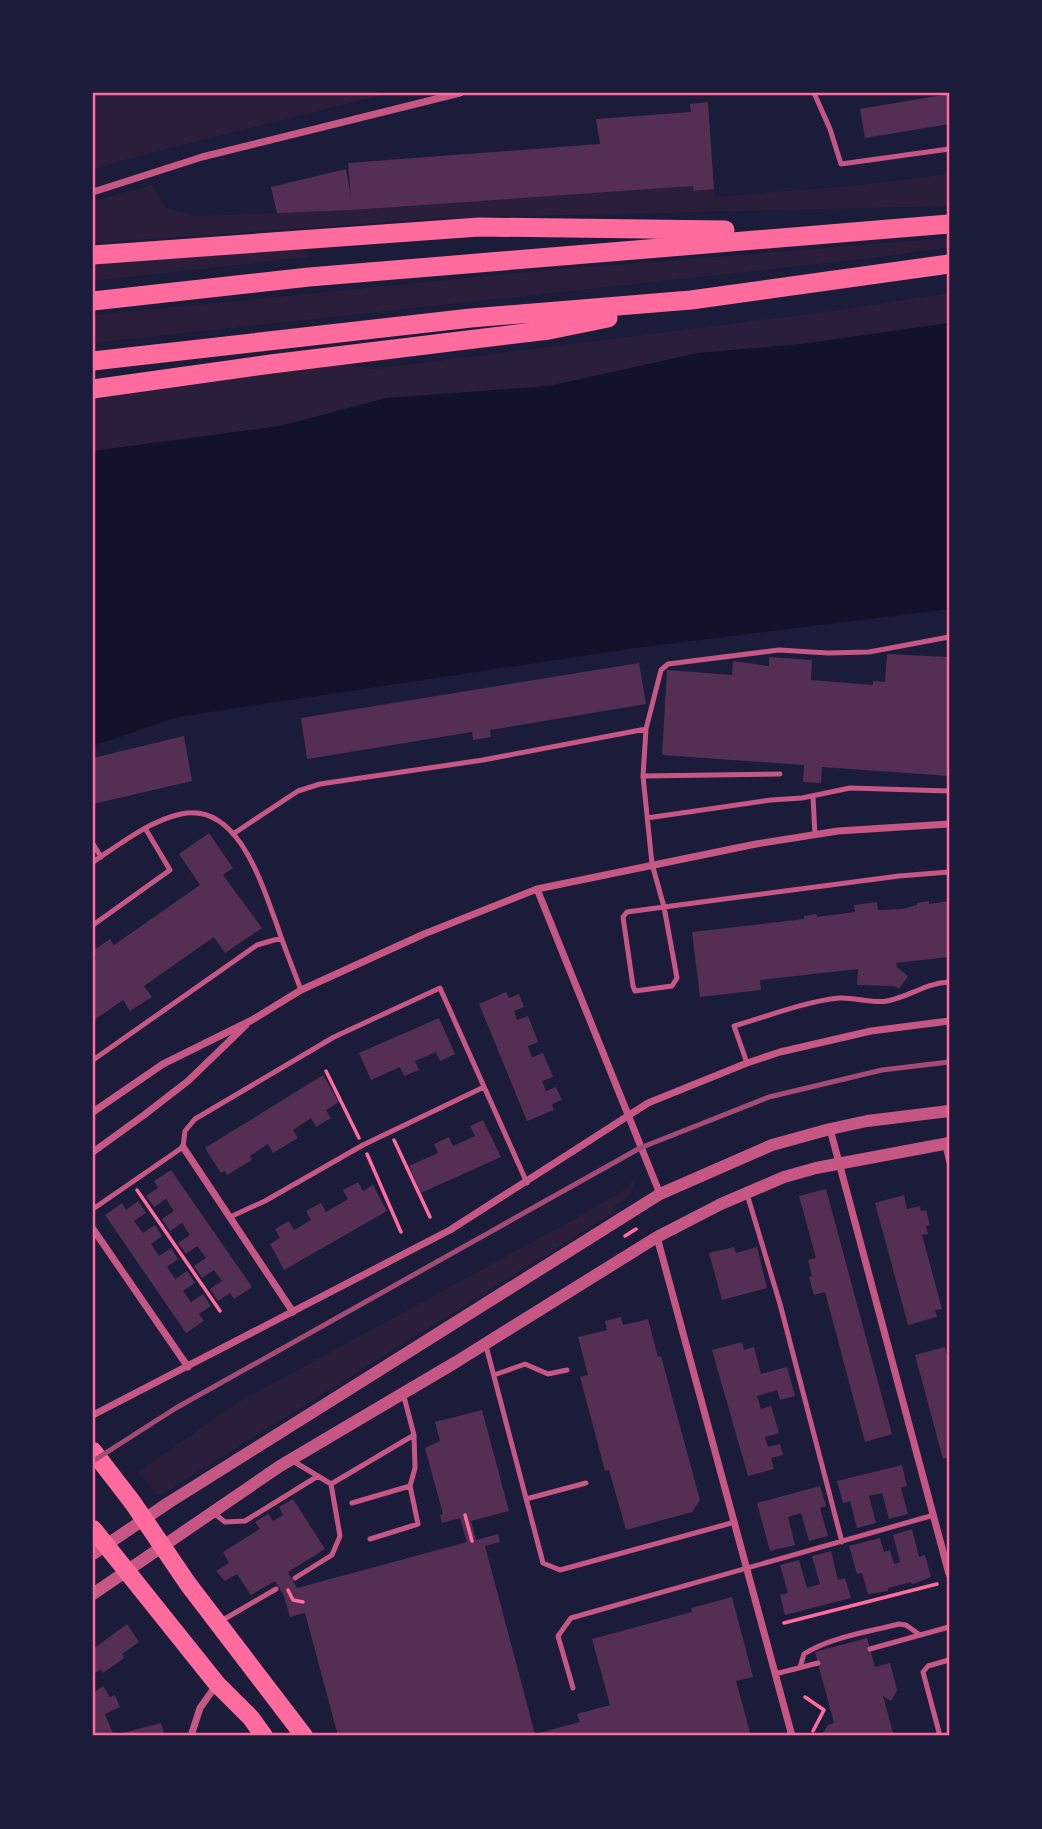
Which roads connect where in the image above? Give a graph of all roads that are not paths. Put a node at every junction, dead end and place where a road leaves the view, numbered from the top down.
1 (460, 93) edge
2 (814, 93) edge
3 (949, 149) edge
4 (93, 192) edge
5 (949, 224) edge
6 (838, 232) junction
7 (93, 255) edge
8 (949, 264) edge
9 (691, 300) junction
10 (93, 301) edge
11 (93, 361) edge
12 (93, 390) edge
13 (949, 637) edge
14 (646, 729) junction
15 (780, 774) dead end
16 (643, 776) junction
17 (949, 792) edge
18 (813, 797) junction
19 (648, 818) junction
20 (949, 824) edge
21 (145, 828) junction
22 (233, 834) junction
23 (814, 835) junction
24 (93, 844) edge
25 (101, 857) junction
26 (93, 862) edge
27 (652, 864) junction
28 (949, 872) edge
29 (537, 889) junction
30 (664, 907) junction
31 (93, 925) edge
32 (281, 938) junction
33 (949, 982) edge
34 (301, 990) junction
35 (252, 1020) junction
36 (949, 1021) edge
37 (93, 1060) edge
38 (747, 1063) junction
39 (484, 1087) junction
40 (949, 1111) edge
41 (93, 1112) edge
42 (629, 1114) junction
43 (830, 1129) junction
44 (947, 1143) edge
45 (183, 1147) junction
46 (93, 1152) edge
47 (949, 1163) edge
48 (839, 1164) junction
49 (527, 1183) junction
50 (747, 1191) junction
51 (660, 1194) junction
52 (93, 1209) edge
53 (230, 1217) junction
54 (93, 1229) edge
55 (657, 1237) junction
56 (293, 1312) junction
57 (486, 1343) junction
58 (188, 1367) junction
59 (567, 1370) dead end
60 (494, 1375) junction
61 (403, 1393) junction
62 (93, 1415) edge
63 (414, 1435) junction
64 (93, 1451) edge
65 (291, 1460) junction
66 (318, 1476) junction
67 (586, 1483) dead end
68 (331, 1484) junction
69 (410, 1486) junction
70 (527, 1500) junction
71 (352, 1503) dead end
72 (212, 1511) junction
73 (934, 1515) junction
74 (144, 1519) junction
75 (735, 1522) junction
76 (93, 1529) edge
77 (370, 1539) dead end
78 (842, 1542) junction
79 (162, 1545) junction
80 (946, 1549) edge
81 (99, 1550) edge
82 (747, 1569) junction
83 (126, 1570) junction
84 (949, 1573) edge
85 (295, 1578) dead end
86 (276, 1589) dead end
87 (93, 1594) edge
88 (218, 1623) junction
89 (949, 1627) edge
90 (920, 1635) junction
91 (870, 1649) dead end
92 (949, 1660) edge
93 (818, 1662) dead end
94 (800, 1667) junction
95 (775, 1674) junction
96 (217, 1684) junction
97 (573, 1688) dead end
98 (191, 1736) edge
99 (264, 1736) edge
100 (304, 1736) edge
101 (792, 1736) edge
102 (940, 1736) edge

1 - 4 street
2 - 3 lane
5 - 6 highway
6 - 7 highway
6 - 10 highway
8 - 9 highway
9 - 11 highway
9 - 12 highway
13 - 14 lane
14 - 16 lane
14 - 22 lane
15 - 16 lane
16 - 19 lane
17 - 18 lane
18 - 19 lane
18 - 23 lane
19 - 27 lane
20 - 23 street
21 - 22 lane
21 - 25 lane
21 - 31 lane
22 - 32 lane
23 - 27 street
24 - 25 lane
25 - 26 lane
27 - 29 street
27 - 30 lane
28 - 30 lane
29 - 34 street
29 - 42 street
30 - 30 lane
32 - 34 lane
32 - 37 lane
33 - 38 lane
34 - 35 street
35 - 41 street
35 - 46 street
36 - 38 street
38 - 42 street
39 - 45 lane
39 - 49 lane
39 - 53 lane
40 - 43 street
42 - 49 street
42 - 51 street
43 - 48 street
43 - 51 street
44 - 47 lane
44 - 48 street
45 - 52 lane
45 - 53 street
48 - 50 street
48 - 73 street
49 - 56 street
50 - 55 street
50 - 78 lane
51 - 74 street
53 - 56 street
54 - 58 street
55 - 57 street
55 - 75 street
56 - 58 street
57 - 60 lane
57 - 61 street
58 - 62 street
59 - 60 lane
60 - 70 lane
61 - 63 lane
61 - 65 street
63 - 68 lane
63 - 69 lane
64 - 74 main road
65 - 66 lane
65 - 72 street
66 - 68 lane
66 - 72 lane
67 - 70 lane
68 - 85 lane
69 - 71 lane
69 - 77 lane
70 - 75 lane
72 - 79 street
73 - 78 lane
73 - 80 street
74 - 79 main road
74 - 81 street
75 - 82 street
76 - 81 main road
78 - 82 lane
79 - 83 street
79 - 88 main road
80 - 84 street
81 - 83 main road
82 - 95 street
82 - 97 lane
83 - 87 street
83 - 96 main road
86 - 88 lane
88 - 100 main road
89 - 90 lane
90 - 91 lane
90 - 94 lane
92 - 102 lane
93 - 94 lane
94 - 95 lane
95 - 101 street
96 - 98 street
96 - 99 main road

